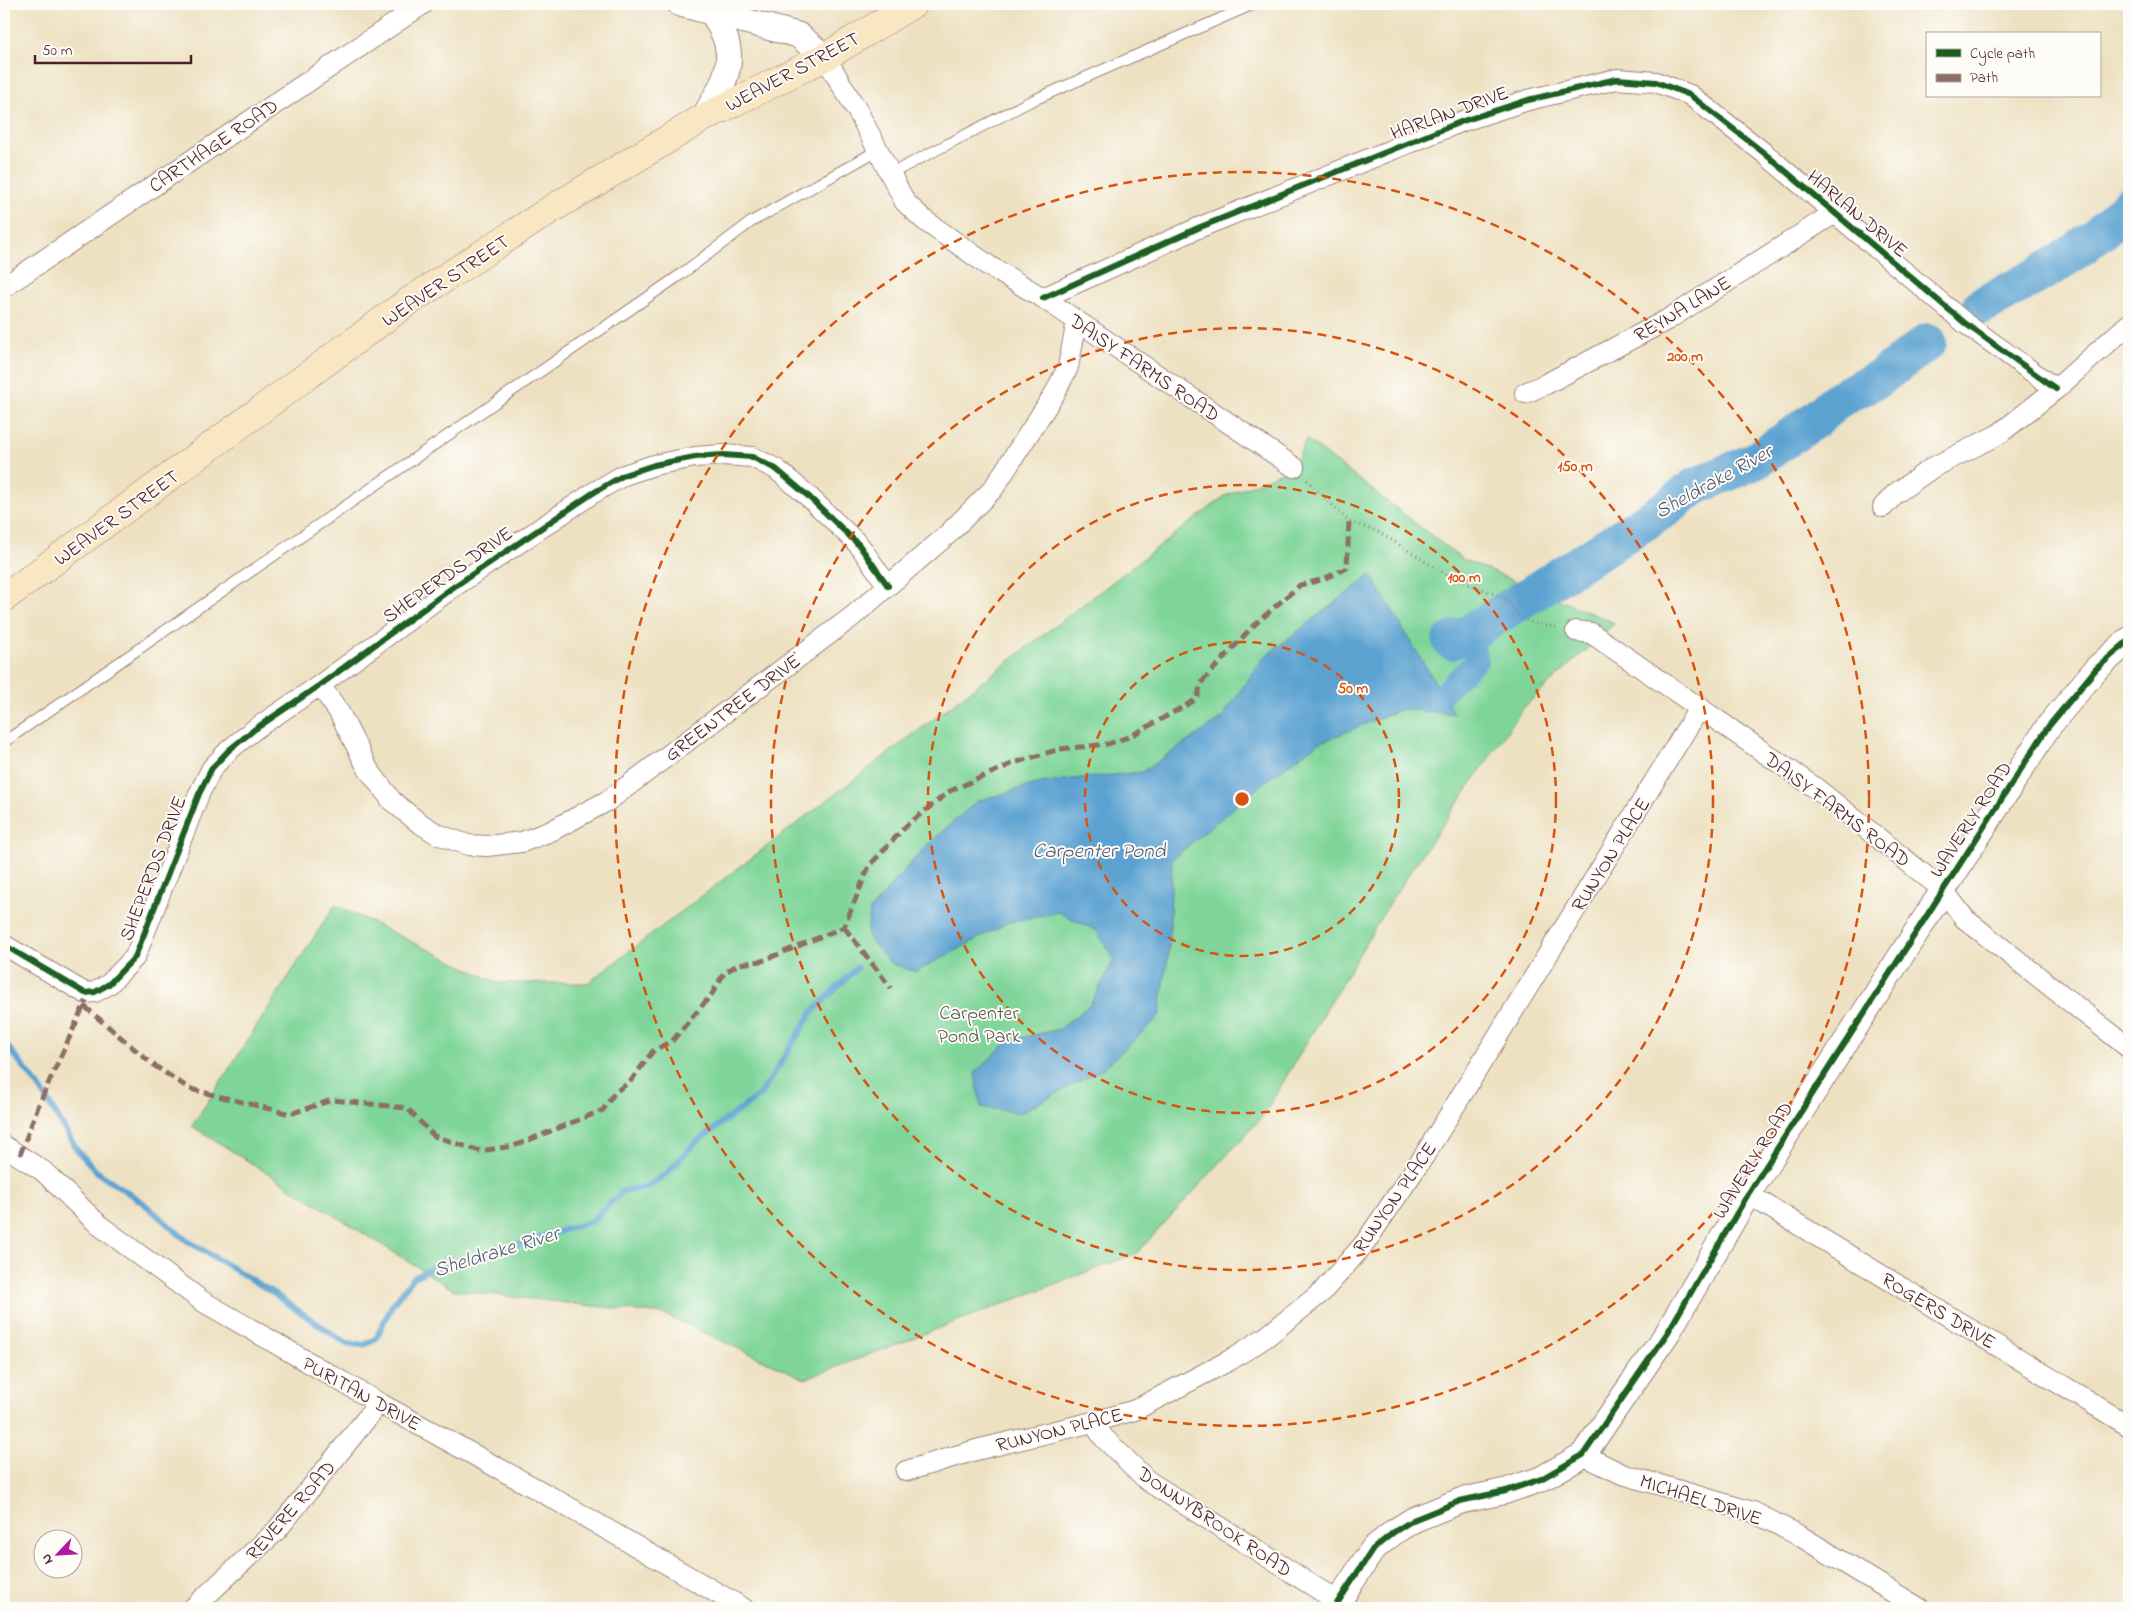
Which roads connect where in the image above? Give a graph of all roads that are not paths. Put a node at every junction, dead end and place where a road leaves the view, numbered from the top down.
1 (423, 4) edge
2 (680, 4) edge
3 (913, 4) edge
4 (1254, 4) edge
5 (714, 15) junction
6 (825, 57) junction
7 (703, 118) junction
8 (878, 150) junction
9 (890, 174) junction
10 (1834, 214) junction
11 (4, 287) edge
12 (1043, 298) junction
13 (1077, 320) junction
14 (2129, 324) edge
15 (2056, 389) junction
16 (1525, 392) dead end
17 (1294, 467) road end
18 (1883, 507) dead end
19 (888, 586) junction
20 (4, 598) edge
21 (1576, 631) road end
22 (2129, 640) edge
23 (320, 685) junction
24 (1700, 706) junction
25 (4, 742) edge
26 (1944, 890) junction
27 (4, 945) edge
28 (2129, 1048) edge
29 (4, 1146) edge
30 (1748, 1194) junction
31 (379, 1403) junction
32 (1093, 1422) junction
33 (2129, 1426) edge
34 (1583, 1455) junction
35 (906, 1471) dead end
36 (1340, 1606) edge
37 (193, 1608) edge
38 (743, 1608) edge
39 (1919, 1608) edge

1 - 11 street, CARTHAGE ROAD
2 - 5 street
3 - 6 main road, WEAVER STREET
4 - 9 lane
5 - 6 street
5 - 7 street
6 - 7 main road, WEAVER STREET
6 - 8 street, DAISY FARMS ROAD
7 - 20 main road, WEAVER STREET
8 - 9 street, DAISY FARMS ROAD
8 - 25 lane
9 - 12 street, DAISY FARMS ROAD
10 - 12 street, HARLAN DRIVE
10 - 15 street, HARLAN DRIVE
10 - 16 street, REYNA LANE
12 - 13 street, DAISY FARMS ROAD
13 - 17 street, DAISY FARMS ROAD
13 - 19 street, GREENTREE DRIVE
14 - 15 street
15 - 18 street
19 - 23 street, SHEPERDS DRIVE
19 - 23 street, GREENTREE DRIVE
21 - 24 street, DAISY FARMS ROAD
22 - 26 street, WAVERLY ROAD
23 - 27 street, SHEPERDS DRIVE
24 - 26 street, DAISY FARMS ROAD
24 - 32 street, RUNYON PLACE
26 - 28 street, DAISY FARMS ROAD
26 - 30 street, WAVERLY ROAD
29 - 31 street, PURITAN DRIVE
30 - 33 street, ROGERS DRIVE
30 - 34 street, WAVERLY ROAD
31 - 37 street, REVERE ROAD
31 - 38 street, PURITAN DRIVE
32 - 35 street, RUNYON PLACE
32 - 36 street, DONNYBROOK ROAD
34 - 36 street, WAVERLY ROAD
34 - 39 street, MICHAEL DRIVE

